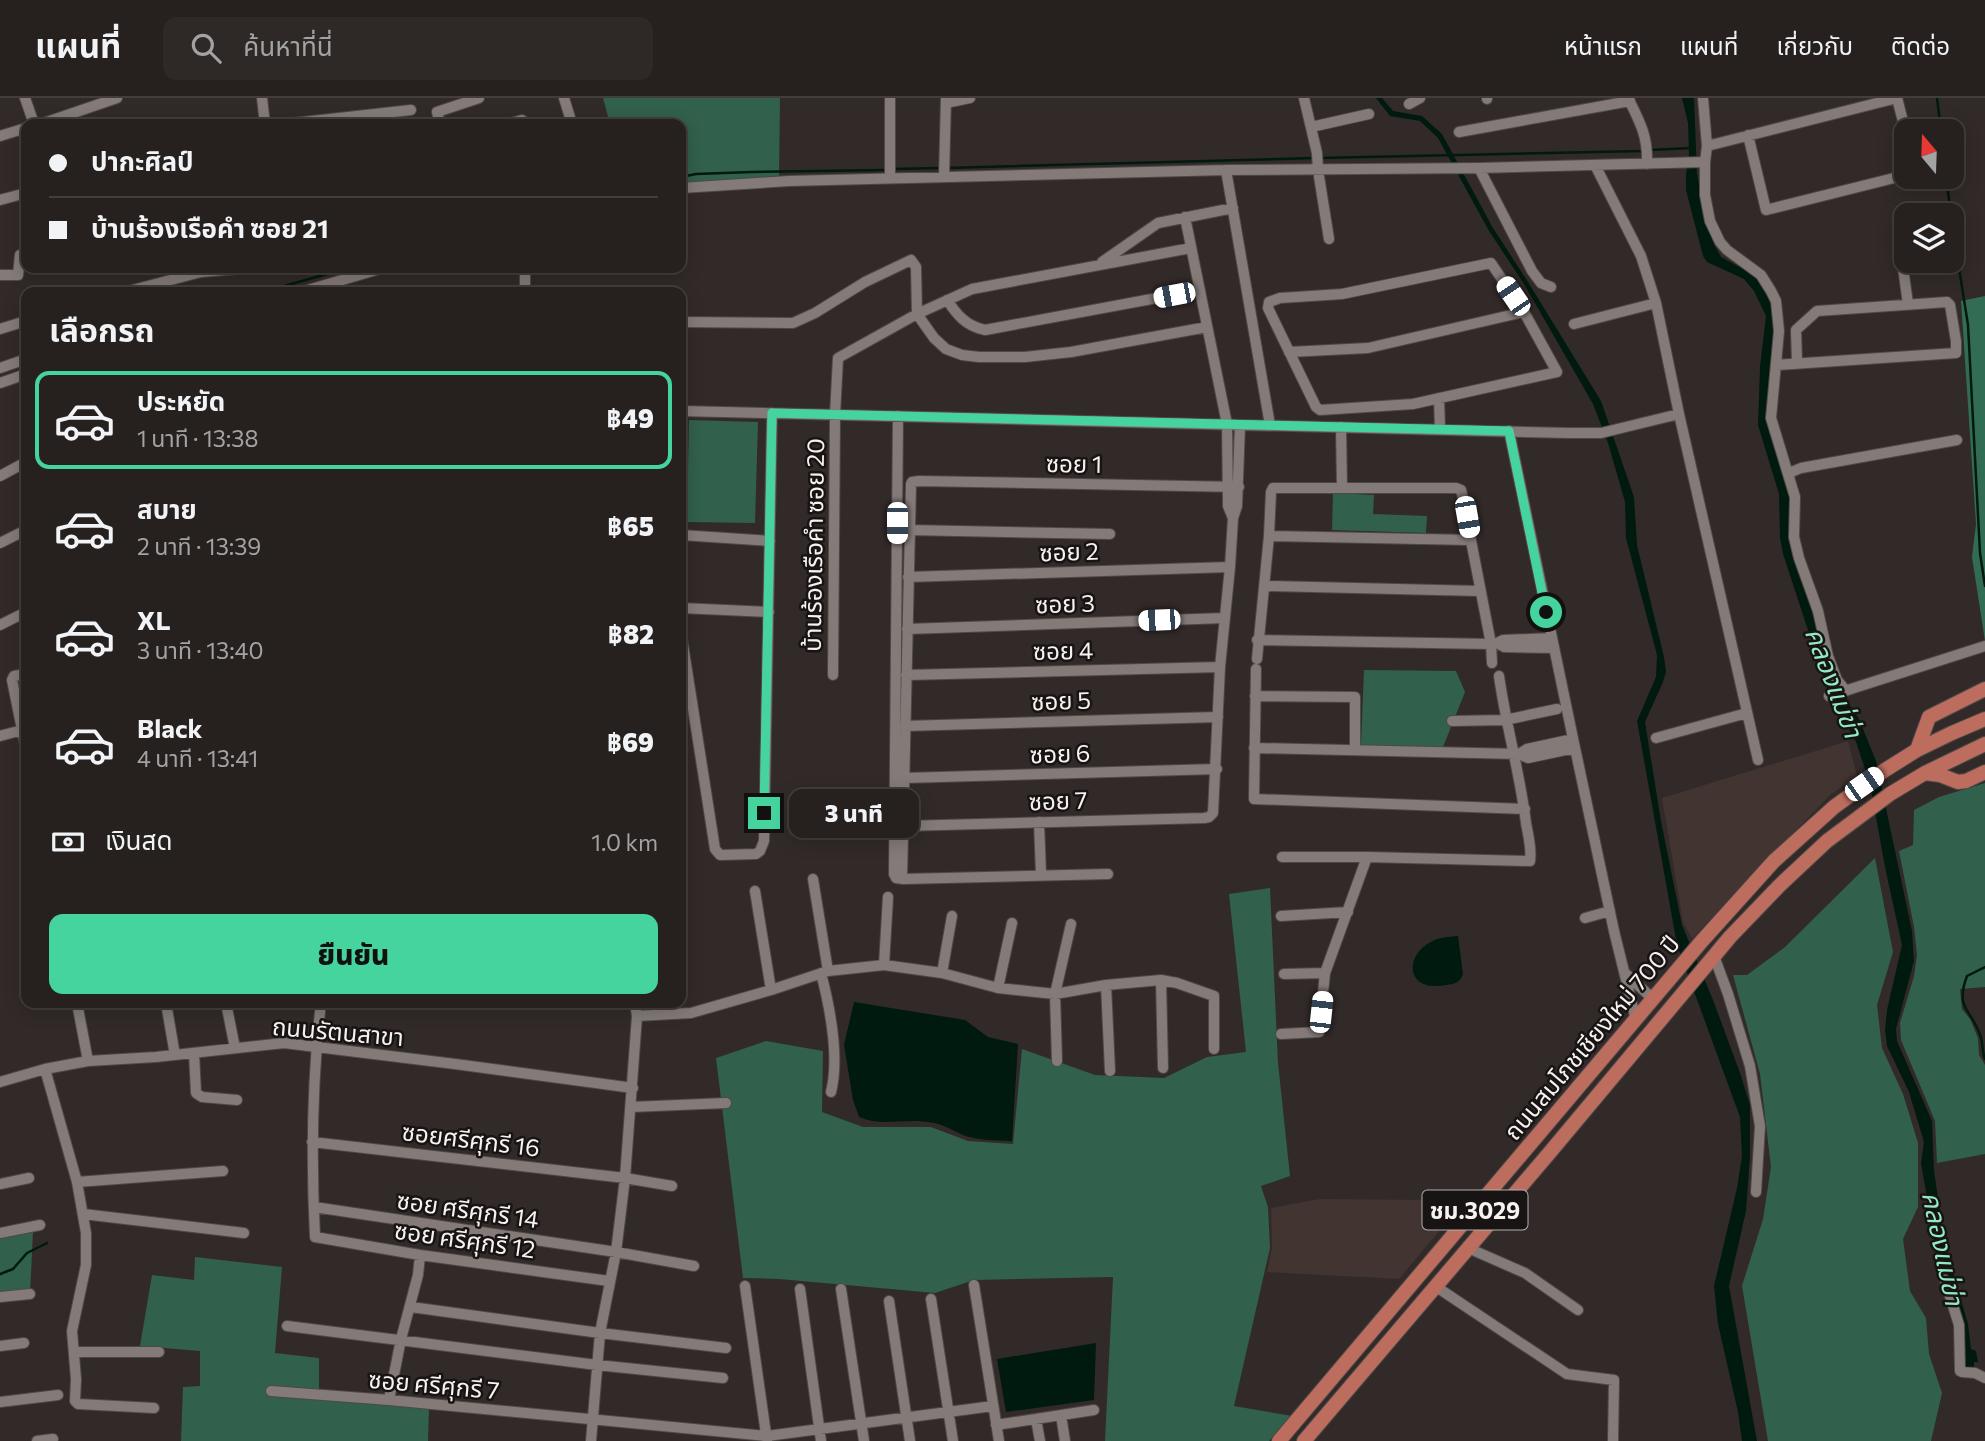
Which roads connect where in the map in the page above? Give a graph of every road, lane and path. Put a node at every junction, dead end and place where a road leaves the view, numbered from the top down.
1 (25, 98) edge
2 (117, 98) edge
3 (262, 98) edge
4 (395, 98) edge
5 (479, 98) edge
6 (565, 98) edge
7 (890, 98) edge
8 (970, 98) edge
9 (1304, 98) edge
10 (1420, 98) edge
11 (1703, 98) edge
12 (1629, 99) edge
13 (946, 100) edge
14 (1409, 103) dead end
15 (411, 110) dead end
16 (397, 112) junction
17 (1369, 114) dead end
18 (32, 119) edge
19 (56, 119) edge
20 (264, 119) edge
21 (332, 119) edge
22 (439, 119) edge
23 (571, 119) edge
24 (1902, 119) edge
25 (1311, 127) junction
26 (21, 130) edge
27 (1459, 132) dead end
28 (1748, 135) junction
29 (0, 136) edge
30 (1707, 146) junction
31 (1647, 155) junction
32 (1705, 162) junction
33 (1595, 165) junction
34 (1479, 168) junction
35 (945, 170) junction
36 (1226, 170) junction
37 (1318, 170) junction
38 (890, 173) junction
39 (1894, 177) edge
40 (686, 188) edge
41 (21, 194) edge
42 (0, 200) edge
43 (1233, 208) junction
44 (1185, 217) junction
45 (1329, 239) dead end
46 (1191, 248) junction
47 (21, 255) edge
48 (1097, 266) junction
49 (197, 273) edge
50 (366, 273) edge
51 (1904, 273) edge
52 (0, 275) edge
53 (144, 287) edge
54 (318, 287) edge
55 (1551, 287) dead end
56 (1199, 290) junction
57 (947, 300) junction
58 (1656, 303) junction
59 (1908, 304) junction
60 (1524, 312) junction
61 (917, 314) junction
62 (686, 322) edge
63 (21, 323) edge
64 (1574, 324) dead end
65 (1207, 327) junction
66 (0, 329) edge
67 (1289, 352) junction
68 (21, 361) edge
69 (1797, 362) junction
70 (1776, 365) junction
71 (0, 368) edge
72 (21, 376) edge
73 (0, 383) edge
74 (1436, 399) junction
75 (686, 411) edge
76 (772, 413) junction
77 (835, 415) junction
78 (1679, 415) junction
79 (898, 416) junction
80 (1227, 424) junction
81 (1240, 425) junction
82 (1270, 425) junction
83 (1341, 427) junction
84 (1436, 429) junction
85 (1509, 431) junction
86 (1957, 440) dead end
87 (21, 465) edge
88 (1788, 474) junction
89 (0, 476) edge
90 (1227, 486) junction
91 (1239, 487) junction
92 (1342, 488) junction
93 (1233, 517) junction
94 (909, 530) junction
95 (21, 532) edge
96 (1110, 534) dead end
97 (686, 535) edge
98 (1269, 536) junction
99 (1471, 540) junction
100 (770, 541) junction
101 (0, 543) edge
102 (1230, 567) junction
103 (908, 577) junction
104 (1265, 586) junction
105 (1480, 591) junction
106 (686, 608) edge
107 (769, 612) junction
108 (21, 614) edge
109 (1225, 618) junction
110 (0, 625) edge
111 (907, 629) junction
112 (1257, 640) junction
113 (1494, 643) junction
114 (1553, 643) junction
115 (1985, 646) edge
116 (1492, 663) dead end
117 (686, 664) edge
118 (1220, 667) junction
119 (21, 675) edge
120 (833, 675) dead end
121 (906, 675) junction
122 (1499, 676) dead end
123 (1984, 689) edge
124 (1846, 691) junction
125 (1255, 696) junction
126 (1829, 696) dead end
127 (1557, 709) dead end
128 (1747, 713) junction
129 (1933, 714) junction
130 (21, 716) edge
131 (1218, 717) junction
132 (1985, 719) edge
133 (1505, 720) junction
134 (1452, 721) dead end
135 (905, 726) junction
136 (21, 730) edge
137 (1952, 733) junction
138 (0, 736) edge
139 (1656, 738) dead end
140 (1574, 744) junction
141 (1983, 745) edge
142 (1254, 748) junction
143 (1354, 750) junction
144 (1917, 750) junction
145 (1517, 755) junction
146 (1961, 755) junction
147 (1758, 760) dead end
148 (1217, 769) junction
149 (1984, 772) edge
150 (1925, 773) junction
151 (904, 778) junction
152 (1966, 781) junction
153 (1525, 809) junction
154 (1040, 822) junction
155 (903, 826) junction
156 (1367, 856) junction
157 (1282, 857) dead end
158 (1041, 874) junction
159 (1108, 874) dead end
160 (813, 879) dead end
161 (903, 879) junction
162 (755, 891) dead end
163 (888, 897) dead end
164 (1610, 911) junction
165 (1348, 912) junction
166 (952, 916) dead end
167 (1281, 916) dead end
168 (1585, 918) dead end
169 (1012, 923) dead end
170 (1071, 924) dead end
171 (1714, 956) junction
172 (884, 965) junction
173 (1623, 971) junction
174 (824, 972) junction
175 (942, 973) junction
176 (1325, 973) junction
177 (1284, 974) dead end
178 (1161, 980) junction
179 (1106, 985) junction
180 (998, 988) junction
181 (771, 990) junction
182 (1055, 994) junction
183 (1653, 999) junction
184 (78, 1008) edge
185 (167, 1008) edge
186 (227, 1008) edge
187 (320, 1008) edge
188 (636, 1008) edge
189 (637, 1016) junction
190 (1636, 1020) junction
191 (1281, 1034) dead end
192 (316, 1047) junction
193 (235, 1048) junction
194 (1214, 1049) dead end
195 (194, 1053) junction
196 (175, 1055) junction
197 (1057, 1061) dead end
198 (88, 1062) junction
199 (1163, 1068) dead end
200 (45, 1069) junction
201 (1110, 1071) dead end
202 (0, 1082) edge
203 (633, 1088) junction
204 (831, 1092) dead end
205 (237, 1101) dead end
206 (726, 1102) dead end
207 (631, 1107) junction
208 (312, 1142) junction
209 (223, 1171) dead end
210 (29, 1178) dead end
211 (625, 1178) junction
212 (77, 1182) junction
213 (0, 1184) edge
214 (671, 1186) dead end
215 (1756, 1192) dead end
216 (313, 1208) junction
217 (83, 1214) junction
218 (40, 1225) dead end
219 (0, 1233) edge
220 (244, 1233) dead end
221 (1468, 1248) junction
222 (616, 1252) junction
223 (420, 1255) junction
224 (694, 1266) dead end
225 (1945, 1280) dead end
226 (610, 1281) junction
227 (974, 1284) dead end
228 (745, 1286) dead end
229 (1435, 1286) junction
230 (800, 1289) dead end
231 (841, 1289) dead end
232 (30, 1294) dead end
233 (0, 1297) edge
234 (932, 1299) dead end
235 (889, 1301) dead end
236 (411, 1307) junction
237 (1578, 1310) dead end
238 (287, 1326) dead end
239 (600, 1333) junction
240 (401, 1339) junction
241 (24, 1343) dead end
242 (0, 1346) edge
243 (726, 1348) dead end
244 (75, 1352) junction
245 (159, 1352) dead end
246 (597, 1364) junction
247 (723, 1378) dead end
248 (1985, 1378) edge
249 (271, 1391) dead end
250 (58, 1395) dead end
251 (389, 1400) junction
252 (0, 1402) edge
253 (993, 1406) junction
254 (154, 1408) dead end
255 (1094, 1410) dead end
256 (949, 1412) junction
257 (1061, 1415) junction
258 (906, 1417) junction
259 (592, 1419) junction
260 (1036, 1419) junction
261 (861, 1423) junction
262 (996, 1425) junction
263 (819, 1429) junction
264 (767, 1438) edge
265 (591, 1441) edge
266 (821, 1441) edge
267 (864, 1441) edge
268 (910, 1441) edge
269 (953, 1441) edge
270 (999, 1441) edge
271 (1040, 1441) edge
272 (1066, 1441) edge
273 (1279, 1441) edge
274 (1304, 1441) edge
275 (1613, 1441) edge

1 - 18 street
2 - 19 street
3 - 20 street
4 - 16 street
5 - 22 street
6 - 23 street
7 - 38 street
8 - 13 street
9 - 25 street
10 - 14 street
11 - 30 street
12 - 27 street
12 - 31 street
13 - 35 street
15 - 16 street
16 - 21 street
17 - 25 street
24 - 28 street
25 - 37 street
26 - 29 street
28 - 30 street
28 - 39 street
30 - 32 street
31 - 32 street
31 - 33 street
32 - 70 street
33 - 34 street
33 - 58 street
34 - 37 street
34 - 55 street
35 - 36 street
35 - 38 street
36 - 37 street
36 - 43 street
37 - 45 street
38 - 40 street
41 - 42 street
43 - 44 street
43 - 82 street
44 - 46 street
44 - 48 street
46 - 48 street
46 - 56 street
47 - 52 street
48 - 57 street
49 - 53 street
50 - 54 street
51 - 59 street
56 - 57 street
56 - 65 street
57 - 61 street
58 - 64 street
58 - 78 street
59 - 69 street
59 - 69 street
60 - 67 street
60 - 67 street
60 - 74 street
61 - 62 street
61 - 65 street
61 - 77 street, บ้านร้องเรือคำ ซอย 20
63 - 66 street
65 - 80 street
67 - 74 street
68 - 71 street
69 - 70 street
70 - 88 street
72 - 73 street
74 - 84 street
75 - 76 street
76 - 77 street
76 - 100 street
77 - 79 street
77 - 120 street, บ้านร้องเรือคำ ซอย 20
78 - 85 street
78 - 128 street
79 - 80 street
79 - 161 street
80 - 81 street
80 - 90 street
81 - 82 street
81 - 91 street
82 - 83 street
83 - 84 street
83 - 92 street
84 - 85 street
85 - 114 street
86 - 88 street
87 - 89 street
88 - 124 street
90 - 91 street, ซอย 1
90 - 93 street
90 - 94 street, ซอย 1
91 - 93 street
92 - 98 street
92 - 99 street
93 - 102 street
94 - 96 street
94 - 103 street
95 - 101 street
97 - 100 street
98 - 99 street
98 - 104 street
99 - 105 street
100 - 107 street
102 - 103 street, ซอย 2
102 - 109 street
103 - 111 street
104 - 105 street
104 - 112 street
105 - 113 street
106 - 107 street
107 - 117 street
108 - 110 street
109 - 111 street, ซอย 3
109 - 118 street
111 - 121 street
112 - 113 street
112 - 125 street
113 - 114 street
113 - 116 street
114 - 140 street
115 - 124 street
118 - 121 street, ซอย 4
118 - 131 street
119 - 130 street
121 - 135 street
122 - 133 street
123 - 129 main road
124 - 126 street
125 - 142 street
125 - 143 street
127 - 133 street
128 - 139 street
128 - 147 street
129 - 137 main road
129 - 144 main road
131 - 135 street, ซอย 5
131 - 148 street
132 - 137 main road, ถนนสมโภชเชียงใหม่ 700 ปี / ชม.3029
133 - 134 street
133 - 145 street
135 - 151 street
136 - 138 street
137 - 144 main road, ถนนสมโภชเชียงใหม่ 700 ปี / ชม.3029
140 - 145 street
140 - 164 street
141 - 146 main road, ถนนสมโภชเชียงใหม่ 700 ปี / ชม.3029
142 - 143 street
142 - 153 street
143 - 145 street
144 - 183 main road, ถนนสมโภชเชียงใหม่ 700 ปี / ชม.3029
145 - 153 street
146 - 150 main road, ถนนสมโภชเชียงใหม่ 700 ปี / ชม.3029
146 - 152 main road
148 - 151 street, ซอย 6
148 - 154 street, ซอย 7
149 - 152 main road
150 - 152 main road
150 - 171 main road, ถนนสมโภชเชียงใหม่ 700 ปี / ชม.3029
151 - 155 street
153 - 156 street
154 - 155 street, ซอย 7
154 - 158 street
155 - 161 street
156 - 157 street
156 - 165 street
158 - 159 street
158 - 161 street
160 - 174 street
162 - 181 street
163 - 172 street
164 - 168 street
164 - 173 street
165 - 167 street
165 - 176 street
166 - 175 street
169 - 180 street
170 - 182 street
171 - 215 street
171 - 221 main road, ถนนสมโภชเชียงใหม่ 700 ปี / ชม.3029
172 - 174 street
172 - 175 street
173 - 183 street
173 - 190 street
174 - 181 street
174 - 204 street
175 - 180 street
176 - 177 street
176 - 191 street
178 - 179 street
178 - 194 street
178 - 199 street
179 - 182 street
179 - 201 street
180 - 182 street
181 - 189 street
182 - 197 street
183 - 190 main road, ถนนสมโภชเชียงใหม่ 700 ปี / ชม.3029
184 - 198 street
185 - 196 street
186 - 193 street
187 - 192 street
188 - 189 street
189 - 203 street
190 - 273 main road, ถนนสมโภชเชียงใหม่ 700 ปี / ชม.3029
192 - 193 street, ถนนรัตนสาขา
192 - 203 street, ถนนรัตนสาขา
192 - 208 street
193 - 195 street, ถนนรัตนสาขา
195 - 196 street, ถนนรัตนสาขา
195 - 205 street
196 - 198 street, ถนนรัตนสาขา
198 - 200 street, ถนนรัตนสาขา
200 - 202 street, ถนนรัตนสาขา
200 - 212 street
203 - 207 street
206 - 207 street
207 - 211 street
208 - 211 street, ซอยศรีศุกรี 16
208 - 216 street
209 - 212 street
210 - 213 street
211 - 214 street, ซอยศรีศุกรี 16
211 - 222 street
212 - 217 street
216 - 222 street, ซอย ศรีศุกรี 14
216 - 223 street, ซอย ศรีศุกรี 12
217 - 220 street
217 - 244 street
218 - 219 street
221 - 229 main road, ถนนสมโภชเชียงใหม่ 700 ปี / ชม.3029
221 - 237 street
222 - 224 street, ซอย ศรีศุกรี 14
222 - 226 street
223 - 226 street, ซอย ศรีศุกรี 12
223 - 236 street
225 - 248 street
226 - 239 street
227 - 253 street
228 - 264 street
229 - 274 main road, ถนนสมโภชเชียงใหม่ 700 ปี / ชม.3029
229 - 275 street
230 - 263 street
231 - 261 street
232 - 233 street
234 - 256 street
235 - 258 street
236 - 239 street
236 - 240 street
238 - 240 street
239 - 243 street
239 - 246 street
240 - 246 street
240 - 251 street
241 - 242 street
244 - 245 street
244 - 254 street
246 - 247 street
246 - 259 street
249 - 251 street, ซอย ศรีศุกรี 7
250 - 252 street
251 - 259 street, ซอย ศรีศุกรี 7
253 - 256 street, ซอย ศรีศุกรี 7
253 - 262 street
255 - 257 street
256 - 258 street, ซอย ศรีศุกรี 7
256 - 269 street
257 - 260 street
257 - 272 street
258 - 261 street, ซอย ศรีศุกรี 7
258 - 268 street
259 - 264 street, ซอย ศรีศุกรี 7
259 - 265 street
260 - 262 street
260 - 271 street
261 - 263 street, ซอย ศรีศุกรี 7
261 - 267 street
262 - 270 street
263 - 264 street, ซอย ศรีศุกรี 7
263 - 266 street

